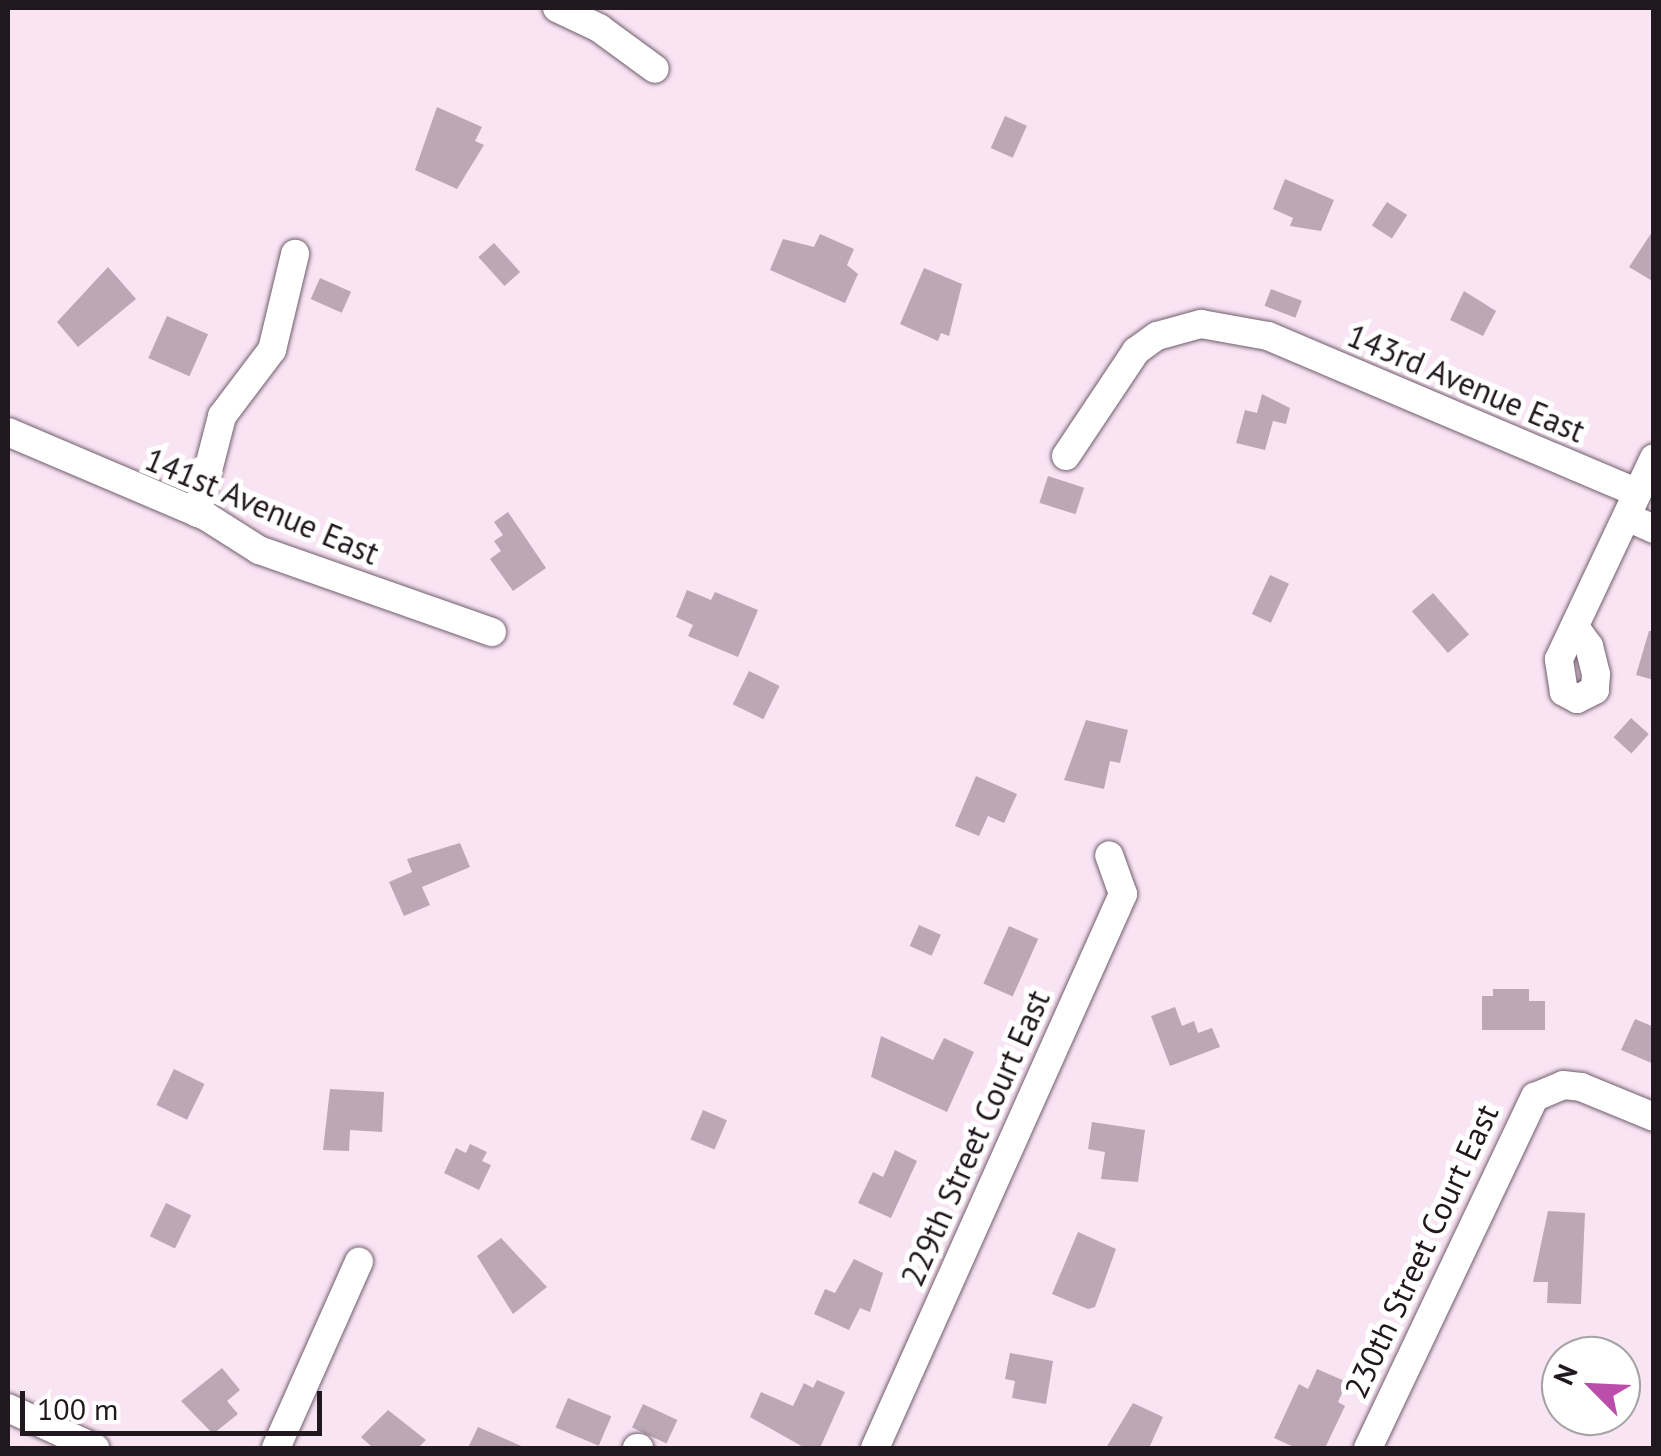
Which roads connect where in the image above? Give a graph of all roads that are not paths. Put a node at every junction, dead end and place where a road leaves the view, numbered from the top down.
1 (557, 8) edge
2 (655, 69) dead end
3 (295, 254) dead end
4 (8, 432) edge
5 (1066, 456) dead end
6 (1654, 458) edge
7 (197, 513) junction
8 (1640, 513) edge
9 (1575, 627) junction
10 (492, 632) dead end
11 (1109, 855) dead end
12 (1654, 1118) edge
13 (359, 1262) dead end
14 (8, 1408) edge
15 (94, 1448) edge
16 (276, 1448) edge
17 (875, 1448) edge
18 (1368, 1448) edge

1 - 2 street
3 - 7 street
4 - 7 street, 141st Avenue East
5 - 8 street, 143rd Avenue East
6 - 8 street
7 - 10 street, 141st Avenue East
8 - 9 street
9 - 9 street
11 - 17 street, 229th Street Court East
12 - 18 street, 230th Street Court East
13 - 16 street
14 - 15 street

